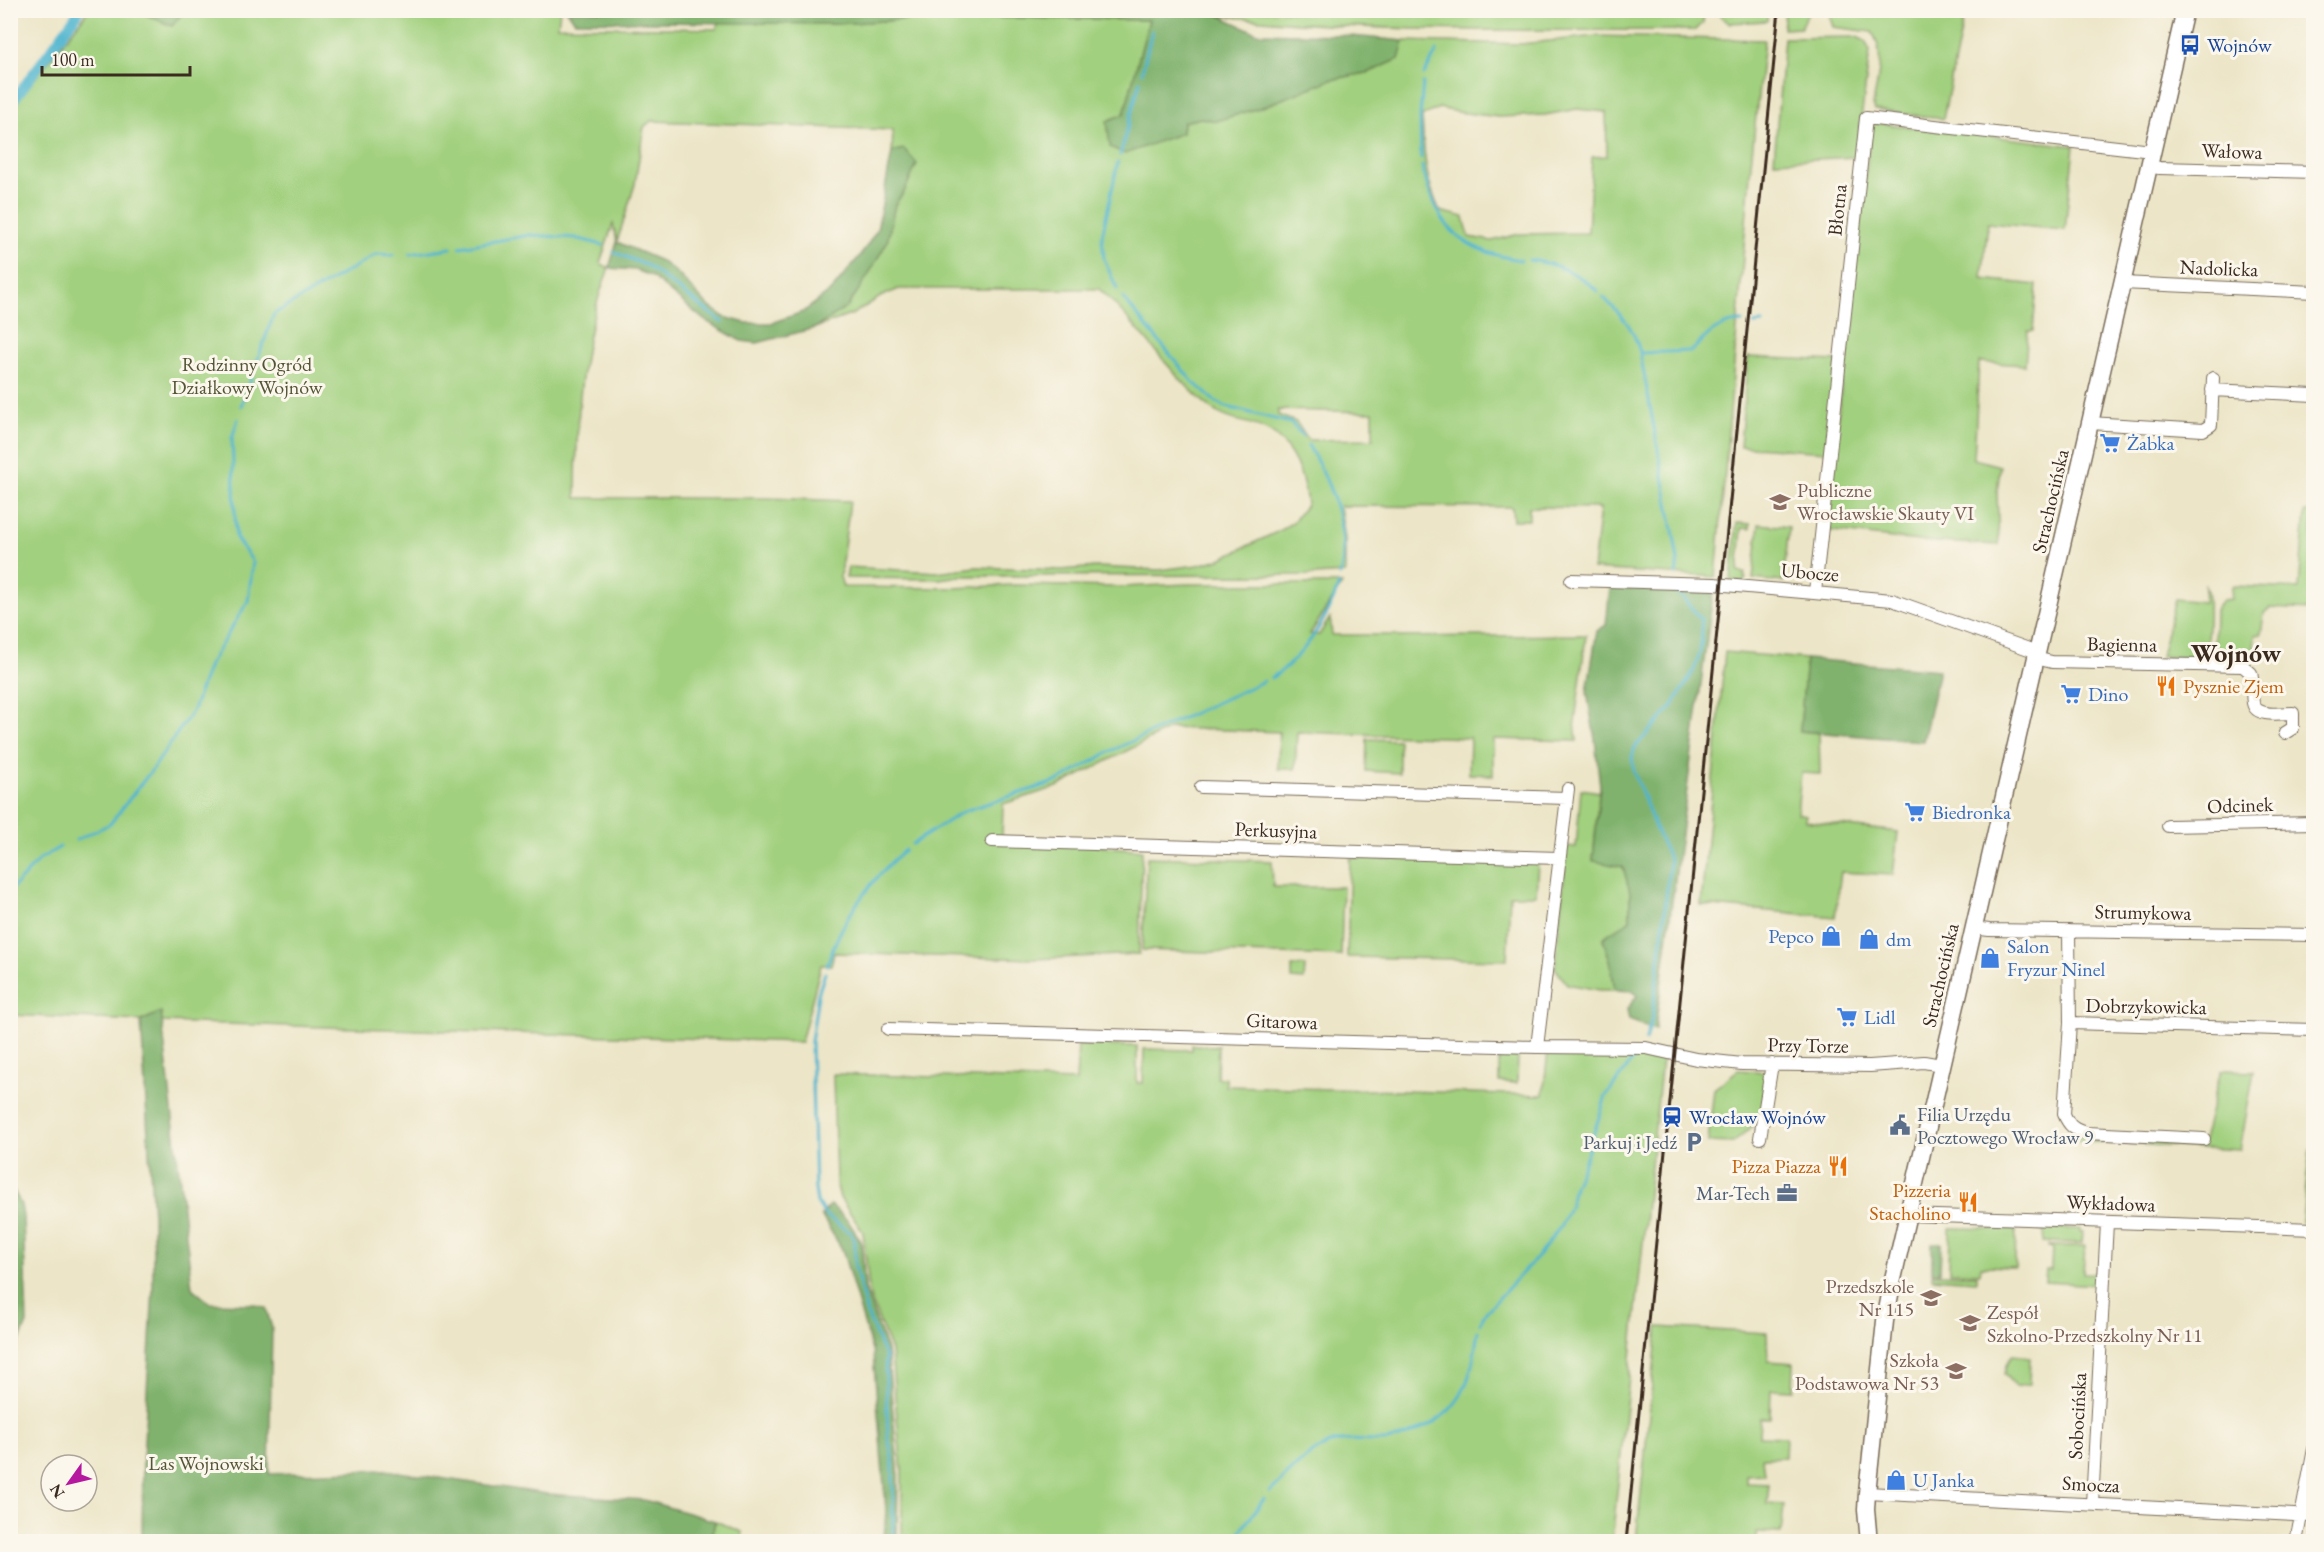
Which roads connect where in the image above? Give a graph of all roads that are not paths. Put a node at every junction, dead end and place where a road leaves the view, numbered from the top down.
1 (2185, 10) edge
2 (2151, 159) junction
3 (2313, 172) edge
4 (2122, 283) junction
5 (2313, 292) edge
6 (2313, 395) edge
7 (2090, 423) junction
8 (1570, 580) dead end
9 (1815, 592) junction
10 (2036, 655) junction
11 (2286, 733) dead end
12 (1201, 787) dead end
13 (2313, 823) edge
14 (2168, 826) dead end
15 (992, 841) dead end
16 (1559, 858) junction
17 (1973, 928) junction
18 (2069, 931) junction
19 (2313, 935) edge
20 (2070, 1023) junction
21 (888, 1029) dead end
22 (2313, 1030) edge
23 (1537, 1047) junction
24 (1675, 1053) joint
25 (1772, 1064) junction
26 (1941, 1065) junction
27 (1760, 1138) dead end
28 (2204, 1139) dead end
29 (1906, 1215) junction
30 (2106, 1222) junction
31 (2313, 1229) edge
32 (2313, 1449) edge
33 (1867, 1493) junction
34 (2092, 1504) junction
35 (2307, 1515) edge
36 (1869, 1542) edge
37 (2296, 1542) edge

1 - 2 main road, Strachocińska
2 - 3 street, Wałowa
2 - 4 main road, Strachocińska
2 - 9 street, Błotna
4 - 5 street, Nadolicka
4 - 7 main road, Strachocińska
6 - 7 street
7 - 10 main road, Strachocińska
8 - 9 street, Ubocze
9 - 10 street, Ubocze
10 - 11 street, Bagienna
10 - 17 main road, Strachocińska
12 - 16 street, Perkusyjna
13 - 14 street, Odcinek
15 - 16 street, Perkusyjna
16 - 23 street, Perkusyjna
17 - 18 street, Strumykowa
17 - 26 main road, Strachocińska
18 - 19 street, Strumykowa
18 - 20 street, Dobrzykowicka
20 - 22 street, Dobrzykowicka
20 - 28 street
21 - 23 street, Gitarowa
23 - 24 street, Gitarowa
24 - 25 street, Przy Torze
25 - 26 street, Przy Torze
25 - 27 street
26 - 29 main road, Strachocińska
29 - 30 street, Wykładowa
29 - 33 main road, Strachocińska
30 - 31 street, Wykładowa
30 - 34 street, Sobocińska
32 - 35 street
33 - 34 street, Smocza
33 - 36 main road, Strachocińska
34 - 35 street, Smocza
35 - 37 street

